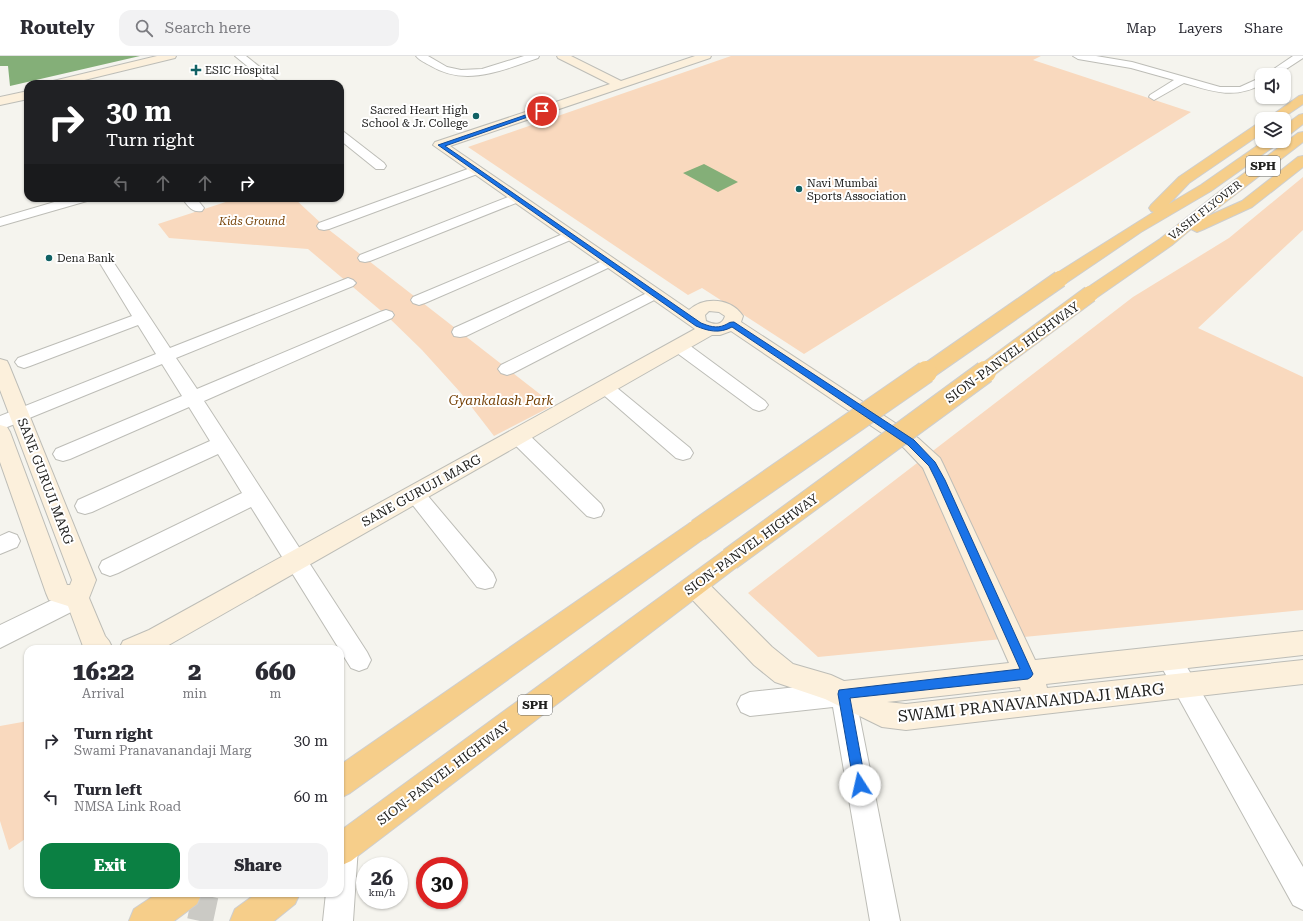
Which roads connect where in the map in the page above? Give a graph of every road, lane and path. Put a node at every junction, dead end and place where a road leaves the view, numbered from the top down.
1 (240, 56) edge
2 (421, 56) edge
3 (534, 56) edge
4 (706, 56) edge
5 (1078, 56) edge
6 (1300, 56) edge
7 (177, 57) edge
8 (567, 57) edge
9 (1143, 59) dead end
10 (1132, 65) junction
11 (1281, 68) edge
12 (71, 80) edge
13 (88, 80) edge
14 (271, 80) edge
15 (1182, 80) junction
16 (1255, 84) edge
17 (620, 85) junction
18 (24, 91) edge
19 (24, 96) edge
20 (0, 97) edge
21 (1154, 97) dead end
22 (1303, 99) edge
23 (0, 101) edge
24 (1284, 112) edge
25 (1303, 118) edge
26 (1291, 127) edge
27 (1255, 132) edge
28 (1303, 136) edge
29 (344, 137) edge
30 (1262, 148) edge
31 (1303, 160) edge
32 (380, 166) dead end
33 (476, 170) junction
34 (516, 198) junction
35 (68, 202) edge
36 (0, 222) edge
37 (324, 226) dead end
38 (1136, 229) junction
39 (570, 235) junction
40 (1166, 242) junction
41 (365, 258) dead end
42 (105, 260) dead end
43 (609, 262) junction
44 (348, 283) dead end
45 (655, 294) junction
46 (419, 300) dead end
47 (716, 306) junction
48 (386, 315) dead end
49 (142, 318) junction
50 (732, 324) junction
51 (704, 327) junction
52 (460, 332) dead end
53 (679, 346) junction
54 (166, 357) junction
55 (24, 362) dead end
56 (0, 365) edge
57 (507, 369) dead end
58 (605, 387) junction
59 (193, 399) junction
60 (759, 405) dead end
61 (20, 415) junction
62 (0, 423) edge
63 (0, 432) edge
64 (518, 436) junction
65 (222, 444) junction
66 (683, 453) dead end
67 (63, 454) dead end
68 (415, 494) junction
69 (254, 496) junction
70 (85, 506) dead end
71 (594, 510) dead end
72 (296, 561) junction
73 (110, 567) dead end
74 (485, 580) dead end
75 (695, 586) junction
76 (76, 598) junction
77 (0, 637) edge
78 (161, 643) edge
79 (1303, 643) edge
80 (96, 645) edge
81 (1168, 658) junction
82 (359, 660) dead end
83 (1303, 672) edge
84 (1028, 674) junction
85 (1184, 685) junction
86 (843, 694) junction
87 (1040, 702) junction
88 (750, 704) dead end
89 (344, 781) edge
90 (344, 848) edge
91 (1303, 895) edge
92 (180, 897) edge
93 (279, 897) edge
94 (339, 897) edge
95 (146, 921) edge
96 (247, 921) edge
97 (338, 921) edge
98 (885, 921) edge

1 - 14 street
2 - 3 street
4 - 17 street
5 - 10 street
6 - 11 street
7 - 12 street
7 - 13 street
8 - 17 street
9 - 10 street
10 - 15 street
15 - 16 street
15 - 21 street
17 - 33 street
18 - 20 street
19 - 23 street
22 - 24 highway
25 - 26 highway
27 - 38 highway
28 - 40 highway, VASHI FLYOVER / SPH
29 - 32 street
30 - 38 highway, VASHI FLYOVER / SPH
31 - 40 highway
33 - 34 street
33 - 37 street
34 - 39 street
34 - 41 street
35 - 36 street
38 - 89 highway, SPH, bridge
39 - 43 street
39 - 46 street
40 - 75 highway, SION-PANVEL HIGHWAY / SPH, bridge
42 - 49 street
43 - 45 street
43 - 52 street
44 - 54 street
45 - 47 street
45 - 51 street
45 - 57 street
47 - 50 street
47 - 51 street
48 - 59 street
49 - 54 street
49 - 55 street
50 - 51 street
50 - 84 street
51 - 53 street, SANE GURUJI MARG
53 - 58 street, SANE GURUJI MARG
53 - 60 street
54 - 59 street
54 - 61 street
56 - 61 street, SANE GURUJI MARG
58 - 64 street, SANE GURUJI MARG
58 - 66 street
59 - 65 street
59 - 67 street
61 - 62 street
61 - 76 street, SANE GURUJI MARG
63 - 76 street, SANE GURUJI MARG
64 - 68 street, SANE GURUJI MARG
64 - 71 street
65 - 69 street
65 - 70 street
68 - 72 street, SANE GURUJI MARG
68 - 74 street
69 - 72 street
69 - 73 street
72 - 78 street, SANE GURUJI MARG
72 - 82 street
75 - 86 street
75 - 90 highway, SION-PANVEL HIGHWAY / SPH
76 - 77 street
76 - 80 street
79 - 81 street, SWAMI PRANAVANANDAJI MARG
81 - 84 street, SWAMI PRANAVANANDAJI MARG
81 - 85 street
83 - 85 street, SWAMI PRANAVANANDAJI MARG
84 - 86 street, SWAMI PRANAVANANDAJI MARG
84 - 87 street
85 - 87 street, SWAMI PRANAVANANDAJI MARG
85 - 91 street
86 - 87 street, SWAMI PRANAVANANDAJI MARG
86 - 88 street
86 - 98 street
92 - 95 highway
93 - 96 highway
94 - 97 street

